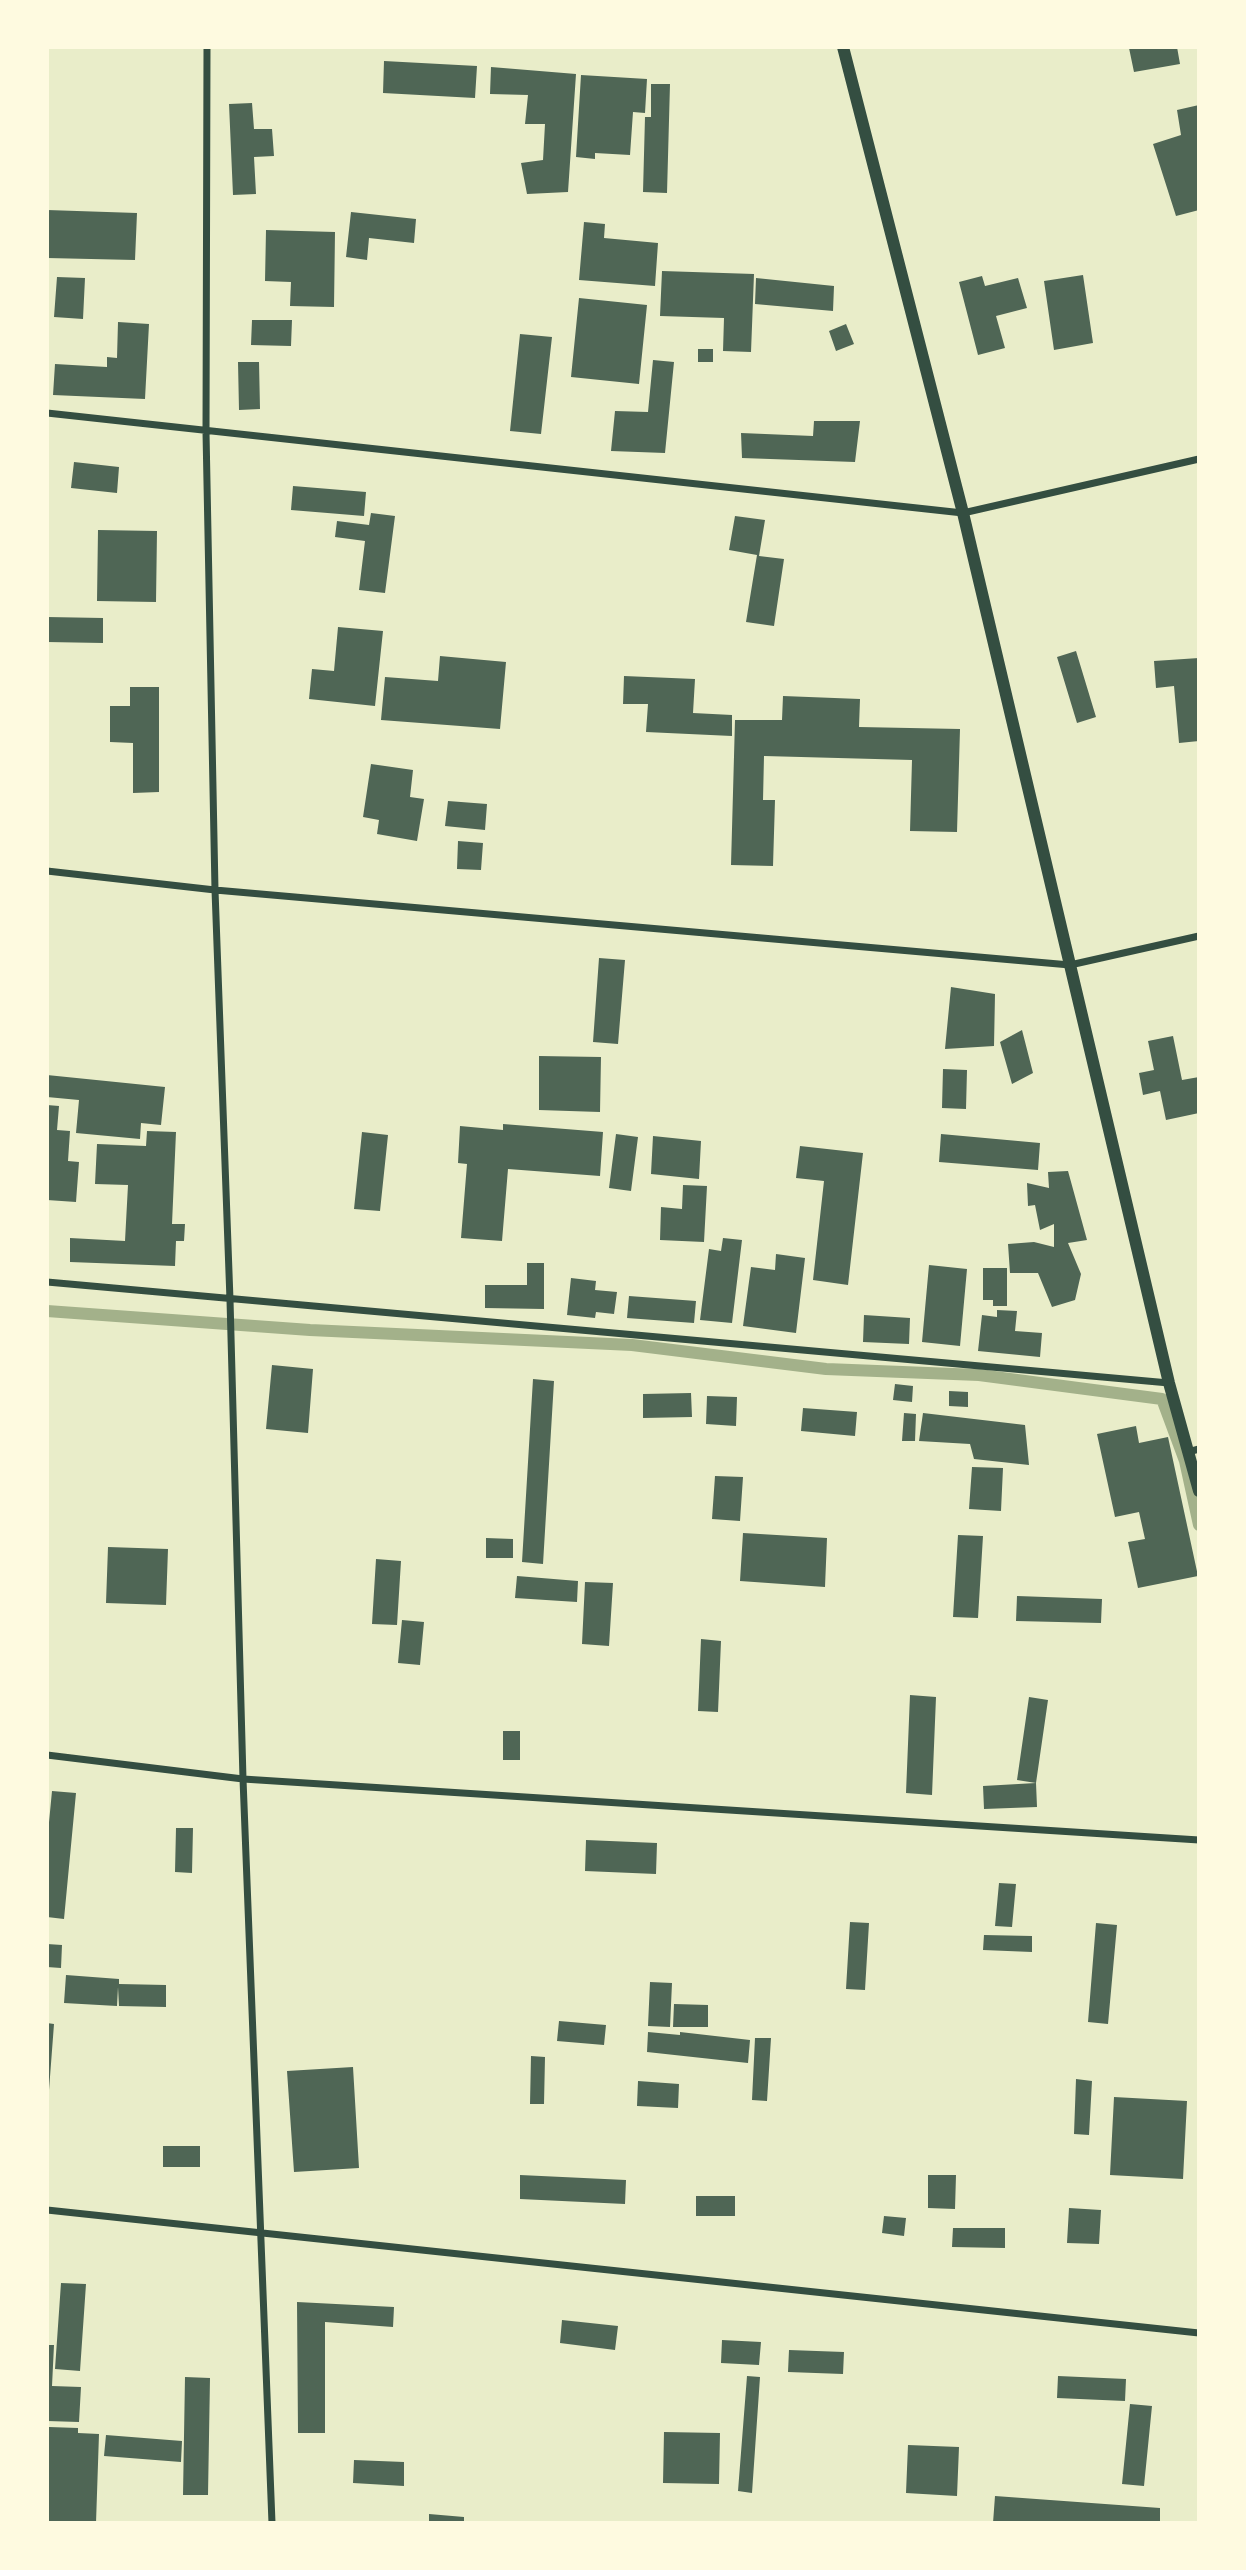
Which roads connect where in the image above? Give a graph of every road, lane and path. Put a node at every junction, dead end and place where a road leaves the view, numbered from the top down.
1 (207, 47) edge
2 (843, 47) edge
3 (47, 413) edge
4 (206, 432) junction
5 (1199, 459) edge
6 (963, 513) junction
7 (47, 871) edge
8 (215, 890) junction
9 (1199, 936) edge
10 (1070, 965) junction
11 (47, 1282) edge
12 (230, 1300) junction
13 (1169, 1383) junction
14 (1193, 1451) edge
15 (1199, 1491) edge
16 (47, 1755) edge
17 (243, 1779) junction
18 (1199, 1840) edge
19 (47, 2210) edge
20 (263, 2234) junction
21 (1199, 2333) edge
22 (272, 2523) edge

1 - 4 street
2 - 6 street
3 - 4 street
4 - 6 street
4 - 8 street
5 - 6 street
6 - 10 street
7 - 8 street
8 - 10 street
8 - 12 street
9 - 10 street
10 - 13 street
11 - 12 street
12 - 13 street
12 - 17 street
13 - 14 street
14 - 15 street
16 - 17 street
17 - 18 street
17 - 20 street
19 - 20 street
20 - 21 street
20 - 22 street

